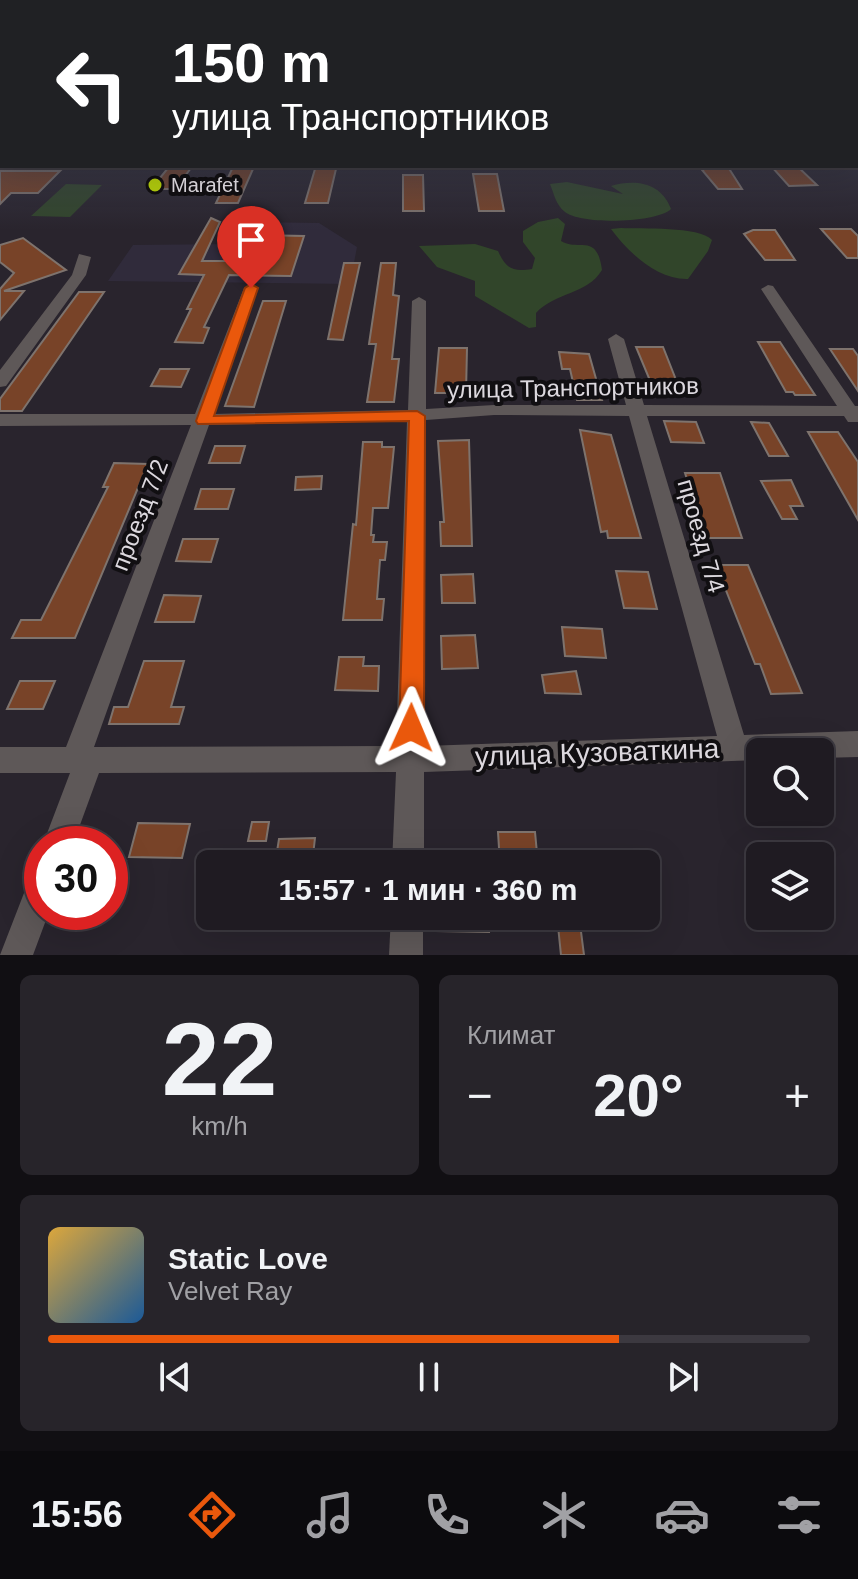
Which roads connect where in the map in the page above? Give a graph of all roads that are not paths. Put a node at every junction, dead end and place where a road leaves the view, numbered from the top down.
1 (84, 257) dead end
2 (251, 288) dead end
3 (768, 289) dead end
4 (419, 301) dead end
5 (616, 339) dead end
6 (0, 382) edge
7 (638, 410) junction
8 (855, 415) edge
9 (417, 416) junction
10 (0, 420) edge
11 (204, 421) junction
12 (858, 744) edge
13 (734, 747) junction
14 (411, 759) junction
15 (0, 760) edge
16 (82, 760) junction
17 (63, 826) edge
18 (408, 850) edge
19 (25, 930) edge
20 (407, 930) edge
21 (16, 955) edge
22 (406, 955) edge

1 - 6 street
2 - 11 street, проезд 7/2
3 - 8 street
4 - 9 street
5 - 7 street, проезд 7/4
7 - 8 street, улица Транспортников
7 - 9 street, улица Транспортников
7 - 13 street, проезд 7/4
9 - 11 street, улица Транспортников
9 - 14 street
10 - 11 street, улица Транспортников
11 - 16 street, проезд 7/2
12 - 13 street, улица Кузоваткина
13 - 14 street, улица Кузоваткина
14 - 16 street, улица Кузоваткина
14 - 18 street
15 - 16 street, улица Кузоваткина
16 - 17 street, проезд 7/2
19 - 21 street
20 - 22 street

